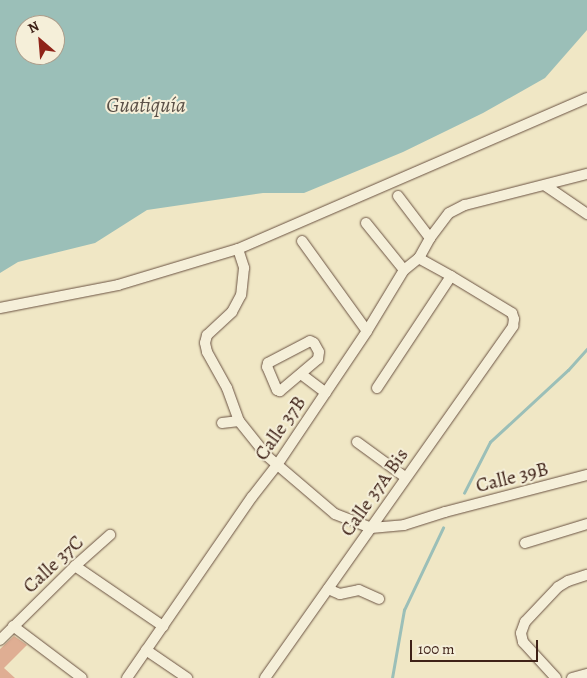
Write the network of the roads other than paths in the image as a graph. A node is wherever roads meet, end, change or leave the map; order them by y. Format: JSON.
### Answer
{"nodes":[{"id":1,"x":587,"y":98,"type":"edge"},
{"id":2,"x":587,"y":174,"type":"edge"},
{"id":3,"x":546,"y":186,"type":"junction"},
{"id":4,"x":398,"y":196,"type":"dead end"},
{"id":5,"x":587,"y":214,"type":"edge"},
{"id":6,"x":366,"y":223,"type":"dead end"},
{"id":7,"x":430,"y":238,"type":"junction"},
{"id":8,"x":302,"y":241,"type":"dead end"},
{"id":9,"x":238,"y":249,"type":"junction"},
{"id":10,"x":419,"y":258,"type":"junction"},
{"id":11,"x":404,"y":270,"type":"junction"},
{"id":12,"x":451,"y":276,"type":"junction"},
{"id":13,"x":0,"y":308,"type":"edge"},
{"id":14,"x":367,"y":332,"type":"junction"},
{"id":15,"x":301,"y":374,"type":"junction"},
{"id":16,"x":377,"y":388,"type":"dead end"},
{"id":17,"x":326,"y":393,"type":"junction"},
{"id":18,"x":239,"y":421,"type":"junction"},
{"id":19,"x":222,"y":423,"type":"dead end"},
{"id":20,"x":356,"y":442,"type":"dead end"},
{"id":21,"x":277,"y":465,"type":"junction"},
{"id":22,"x":587,"y":475,"type":"edge"},
{"id":23,"x":405,"y":477,"type":"junction"},
{"id":24,"x":587,"y":524,"type":"edge"},
{"id":25,"x":371,"y":528,"type":"junction"},
{"id":26,"x":110,"y":536,"type":"dead end"},
{"id":27,"x":525,"y":542,"type":"dead end"},
{"id":28,"x":75,"y":566,"type":"junction"},
{"id":29,"x":587,"y":575,"type":"edge"},
{"id":30,"x":328,"y":589,"type":"junction"},
{"id":31,"x":378,"y":599,"type":"dead end"},
{"id":32,"x":13,"y":626,"type":"junction"},
{"id":33,"x":163,"y":626,"type":"junction"},
{"id":34,"x":0,"y":640,"type":"edge"},
{"id":35,"x":146,"y":650,"type":"junction"},
{"id":36,"x":82,"y":678,"type":"edge"},
{"id":37,"x":128,"y":678,"type":"edge"},
{"id":38,"x":187,"y":678,"type":"edge"},
{"id":39,"x":265,"y":678,"type":"edge"},
{"id":40,"x":556,"y":678,"type":"edge"}],
"edges":[{"from":1,"to":9,"type":"street"},
{"from":2,"to":3,"type":"street"},
{"from":3,"to":5,"type":"street"},
{"from":3,"to":7,"type":"street","name":"Calle 37B"},
{"from":4,"to":7,"type":"street"},
{"from":6,"to":11,"type":"street"},
{"from":7,"to":10,"type":"street","name":"Calle 37B"},
{"from":8,"to":14,"type":"street"},
{"from":9,"to":13,"type":"street"},
{"from":9,"to":18,"type":"street"},
{"from":10,"to":11,"type":"street","name":"Calle 37B"},
{"from":10,"to":12,"type":"street"},
{"from":11,"to":14,"type":"street","name":"Calle 37B"},
{"from":12,"to":16,"type":"street"},
{"from":12,"to":23,"type":"street","name":"Calle 37A Bis"},
{"from":14,"to":17,"type":"street","name":"Calle 37B"},
{"from":15,"to":15,"type":"street"},
{"from":15,"to":17,"type":"street"},
{"from":17,"to":21,"type":"street","name":"Calle 37B"},
{"from":18,"to":19,"type":"street"},
{"from":18,"to":21,"type":"street"},
{"from":20,"to":23,"type":"street"},
{"from":21,"to":25,"type":"street"},
{"from":21,"to":33,"type":"street","name":"Calle 37B"},
{"from":22,"to":25,"type":"street","name":"Calle 39B"},
{"from":23,"to":25,"type":"street","name":"Calle 37A Bis"},
{"from":24,"to":27,"type":"street"},
{"from":25,"to":30,"type":"street","name":"Calle 37A Bis"},
{"from":26,"to":28,"type":"street","name":"Calle 37C"},
{"from":28,"to":32,"type":"street","name":"Calle 37C"},
{"from":28,"to":33,"type":"street"},
{"from":29,"to":40,"type":"street"},
{"from":30,"to":31,"type":"street"},
{"from":30,"to":39,"type":"street","name":"Calle 37A Bis"},
{"from":32,"to":34,"type":"street","name":"Calle 37C"},
{"from":32,"to":36,"type":"street"},
{"from":33,"to":35,"type":"street","name":"Calle 37B"},
{"from":35,"to":37,"type":"street","name":"Calle 37B"},
{"from":35,"to":38,"type":"street"}]}
